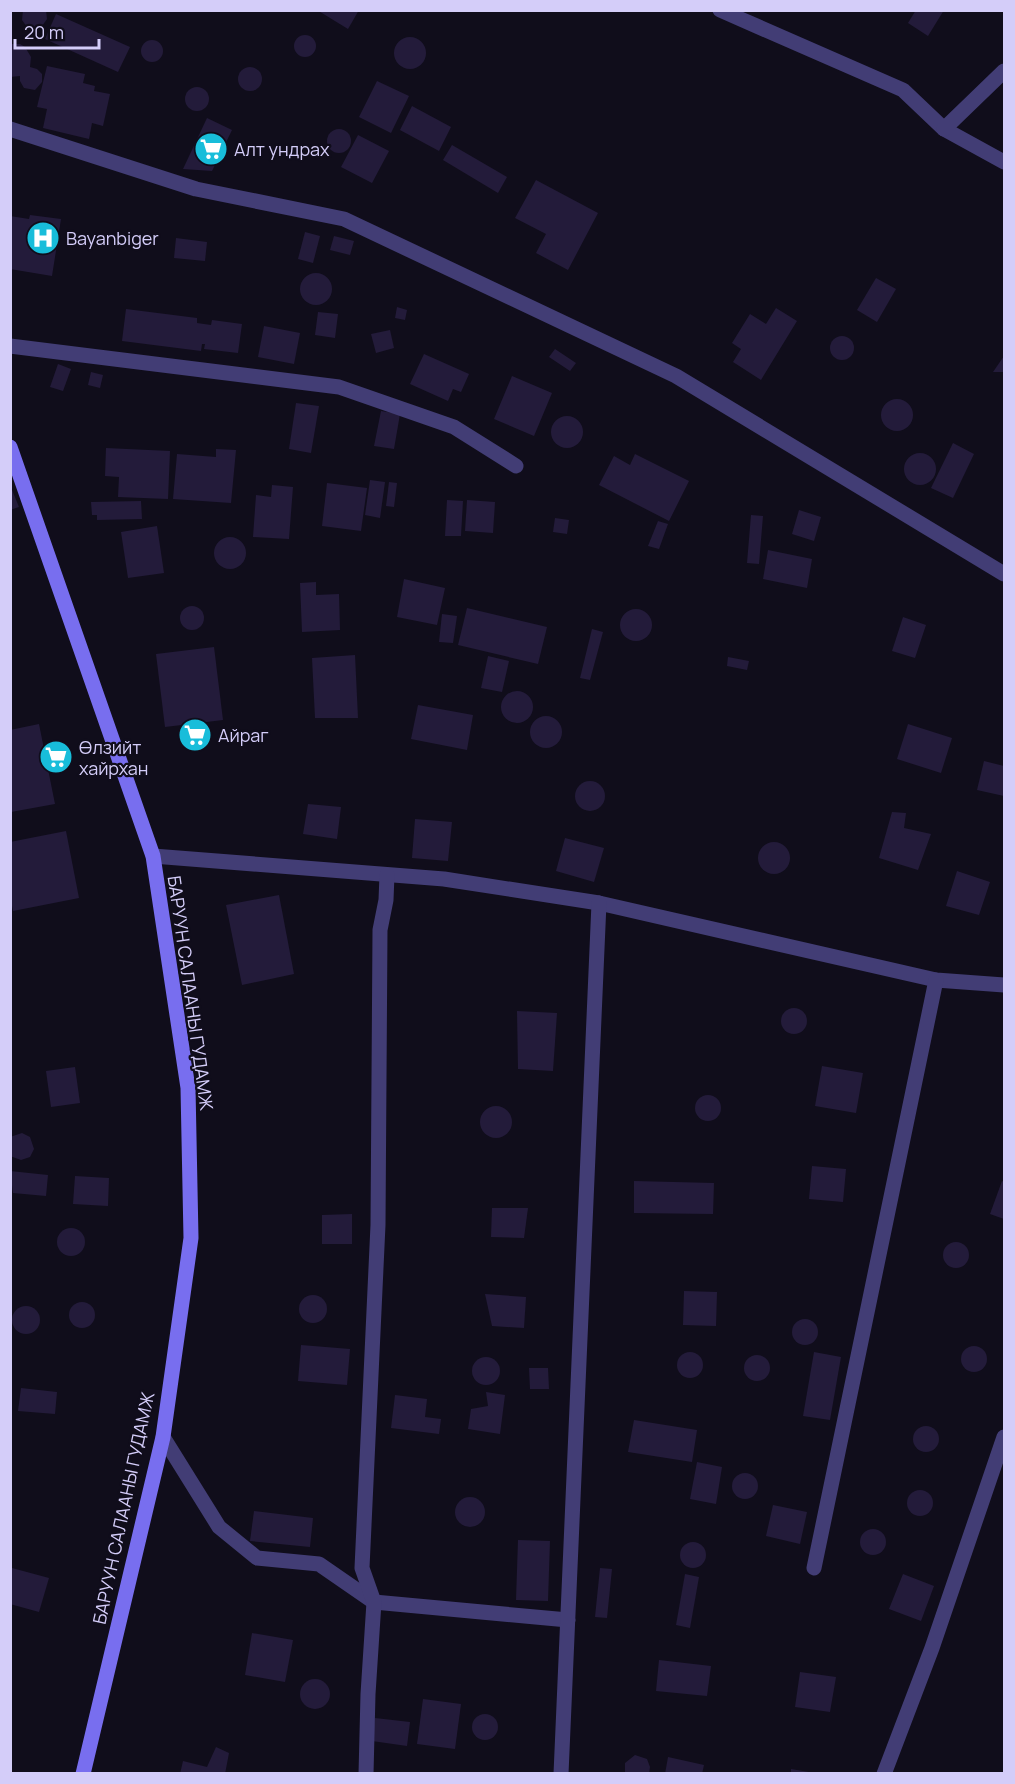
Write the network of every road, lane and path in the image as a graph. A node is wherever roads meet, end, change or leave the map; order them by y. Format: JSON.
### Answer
{"nodes":[{"id":1,"x":720,"y":10,"type":"edge"},
{"id":2,"x":1005,"y":70,"type":"edge"},
{"id":3,"x":10,"y":129,"type":"edge"},
{"id":4,"x":944,"y":129,"type":"junction"},
{"id":5,"x":1005,"y":162,"type":"edge"},
{"id":6,"x":10,"y":346,"type":"edge"},
{"id":7,"x":10,"y":447,"type":"edge"},
{"id":8,"x":516,"y":466,"type":"dead end"},
{"id":9,"x":1005,"y":574,"type":"edge"},
{"id":10,"x":153,"y":856,"type":"junction"},
{"id":11,"x":387,"y":874,"type":"junction"},
{"id":12,"x":599,"y":903,"type":"junction"},
{"id":13,"x":936,"y":980,"type":"junction"},
{"id":14,"x":1005,"y":985,"type":"edge"},
{"id":15,"x":163,"y":1437,"type":"junction"},
{"id":16,"x":1005,"y":1437,"type":"edge"},
{"id":17,"x":813,"y":1568,"type":"dead end"},
{"id":18,"x":374,"y":1602,"type":"junction"},
{"id":19,"x":568,"y":1620,"type":"junction"},
{"id":20,"x":83,"y":1773,"type":"edge"},
{"id":21,"x":366,"y":1773,"type":"edge"},
{"id":22,"x":561,"y":1773,"type":"edge"},
{"id":23,"x":885,"y":1773,"type":"edge"}],
"edges":[{"from":1,"to":4,"type":"street"},
{"from":2,"to":4,"type":"street"},
{"from":3,"to":9,"type":"street"},
{"from":4,"to":5,"type":"street"},
{"from":6,"to":8,"type":"street"},
{"from":7,"to":10,"type":"main road","name":"БАРУУН САЛААНЫ ГУДАМЖ"},
{"from":10,"to":11,"type":"street"},
{"from":10,"to":15,"type":"main road","name":"БАРУУН САЛААНЫ ГУДАМЖ"},
{"from":11,"to":12,"type":"street"},
{"from":11,"to":18,"type":"street"},
{"from":12,"to":13,"type":"street"},
{"from":12,"to":19,"type":"street"},
{"from":13,"to":14,"type":"street"},
{"from":13,"to":17,"type":"street"},
{"from":15,"to":18,"type":"street"},
{"from":15,"to":20,"type":"main road","name":"БАРУУН САЛААНЫ ГУДАМЖ"},
{"from":16,"to":23,"type":"street"},
{"from":18,"to":19,"type":"street"},
{"from":18,"to":21,"type":"street"},
{"from":19,"to":22,"type":"street"}]}
